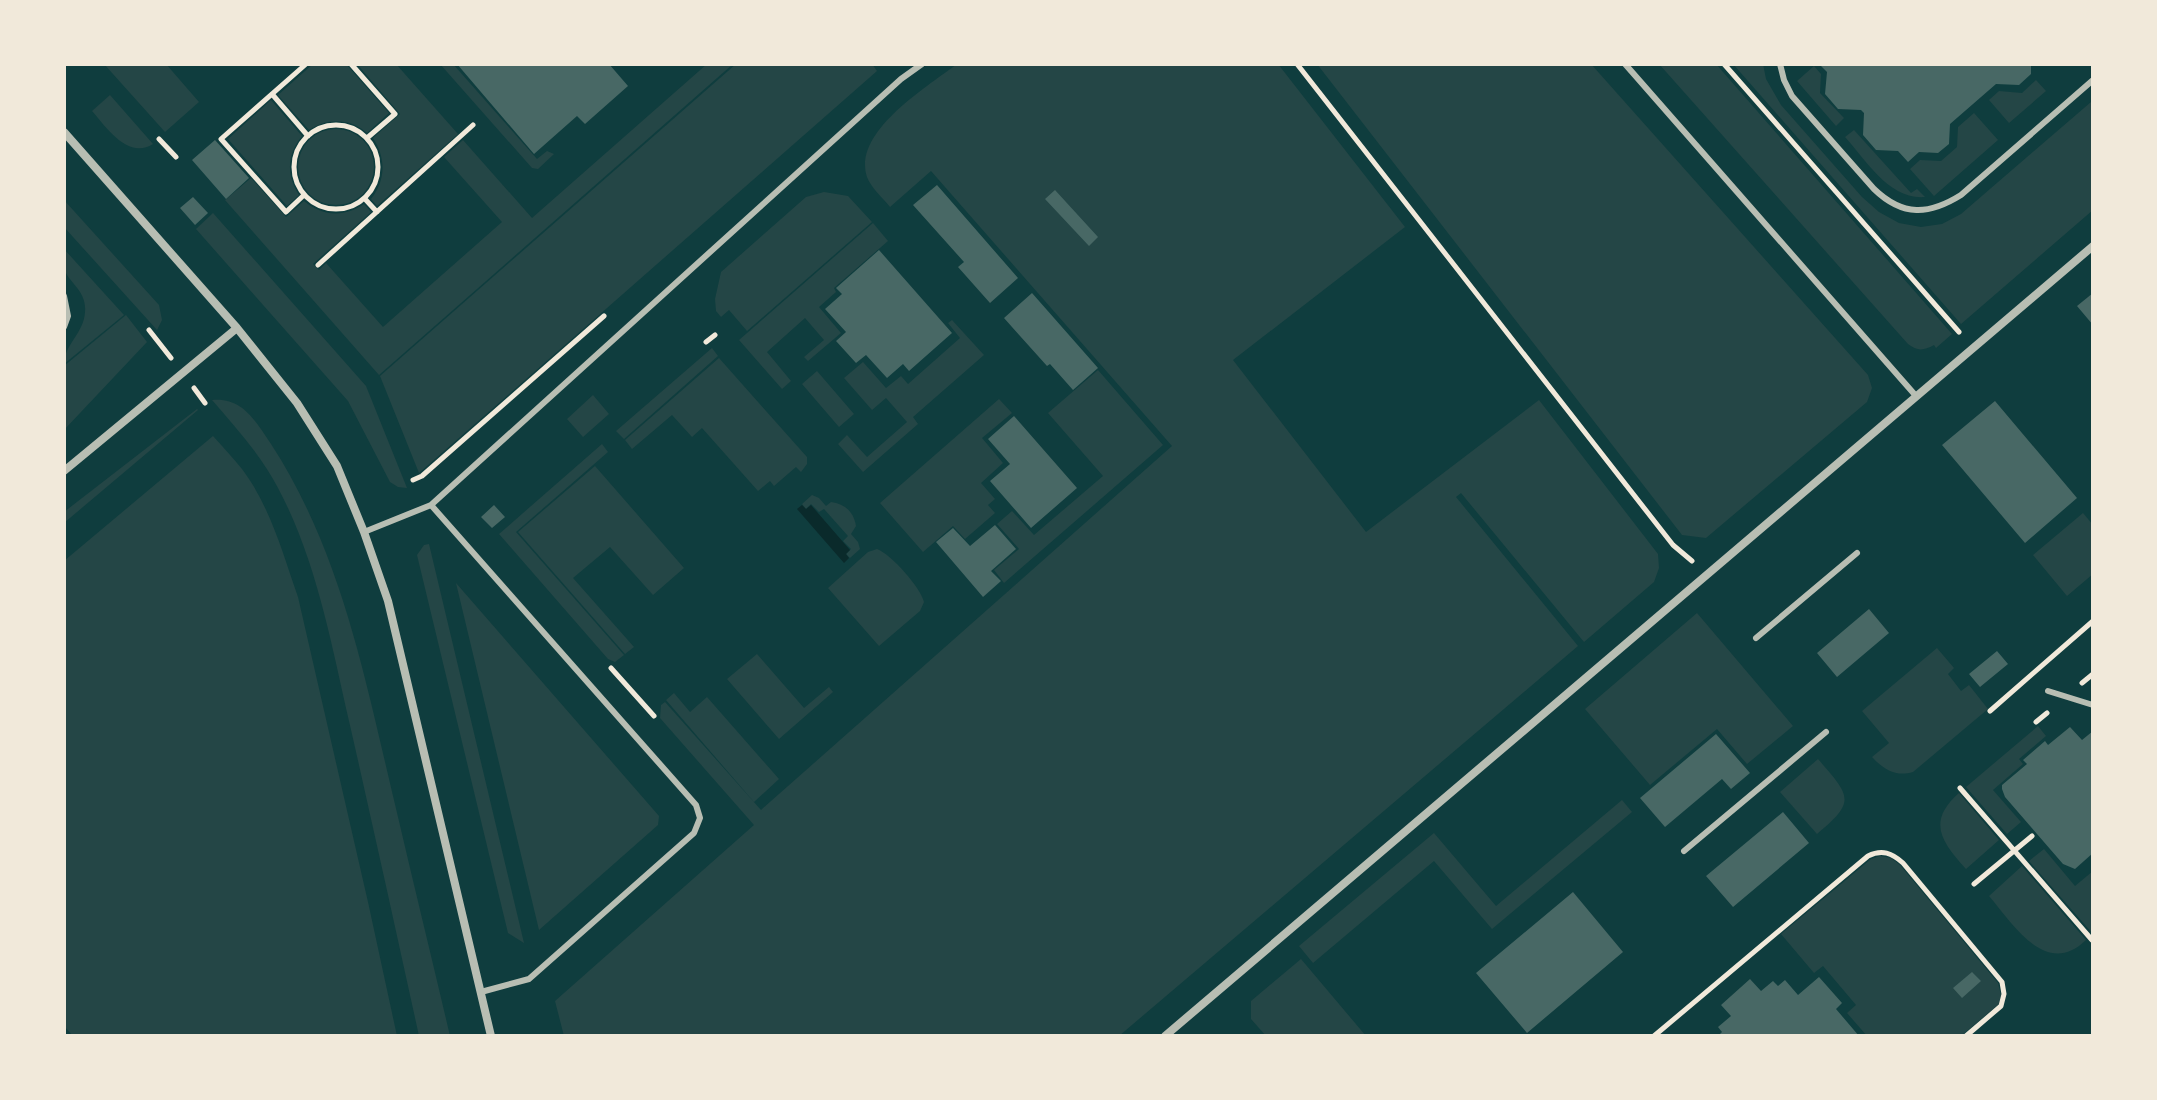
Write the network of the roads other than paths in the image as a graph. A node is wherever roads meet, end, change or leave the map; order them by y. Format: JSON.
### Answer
{"nodes":[{"id":1,"x":1625,"y":64,"type":"edge"},
{"id":2,"x":1780,"y":64,"type":"edge"},
{"id":3,"x":918,"y":65,"type":"edge"},
{"id":4,"x":2093,"y":81,"type":"edge"},
{"id":5,"x":64,"y":132,"type":"edge"},
{"id":6,"x":2093,"y":246,"type":"edge"},
{"id":7,"x":64,"y":296,"type":"edge"},
{"id":8,"x":64,"y":327,"type":"edge"},
{"id":9,"x":237,"y":328,"type":"junction"},
{"id":10,"x":1916,"y":396,"type":"junction"},
{"id":11,"x":64,"y":471,"type":"edge"},
{"id":12,"x":431,"y":505,"type":"junction"},
{"id":13,"x":364,"y":532,"type":"junction"},
{"id":14,"x":1857,"y":553,"type":"dead end"},
{"id":15,"x":1756,"y":638,"type":"dead end"},
{"id":16,"x":2048,"y":691,"type":"dead end"},
{"id":17,"x":2093,"y":705,"type":"edge"},
{"id":18,"x":1826,"y":732,"type":"dead end"},
{"id":19,"x":1684,"y":851,"type":"dead end"},
{"id":20,"x":481,"y":992,"type":"junction"},
{"id":21,"x":491,"y":1036,"type":"edge"},
{"id":22,"x":1165,"y":1036,"type":"edge"}],
"edges":[{"from":1,"to":10,"type":"lane"},
{"from":2,"to":4,"type":"lane"},
{"from":3,"to":12,"type":"lane"},
{"from":5,"to":9,"type":"street"},
{"from":6,"to":10,"type":"street"},
{"from":7,"to":8,"type":"lane"},
{"from":9,"to":11,"type":"street"},
{"from":9,"to":13,"type":"street"},
{"from":10,"to":22,"type":"street"},
{"from":12,"to":13,"type":"lane"},
{"from":12,"to":20,"type":"lane"},
{"from":13,"to":20,"type":"street"},
{"from":14,"to":15,"type":"lane"},
{"from":16,"to":17,"type":"lane"},
{"from":18,"to":19,"type":"lane"},
{"from":20,"to":21,"type":"street"}]}
